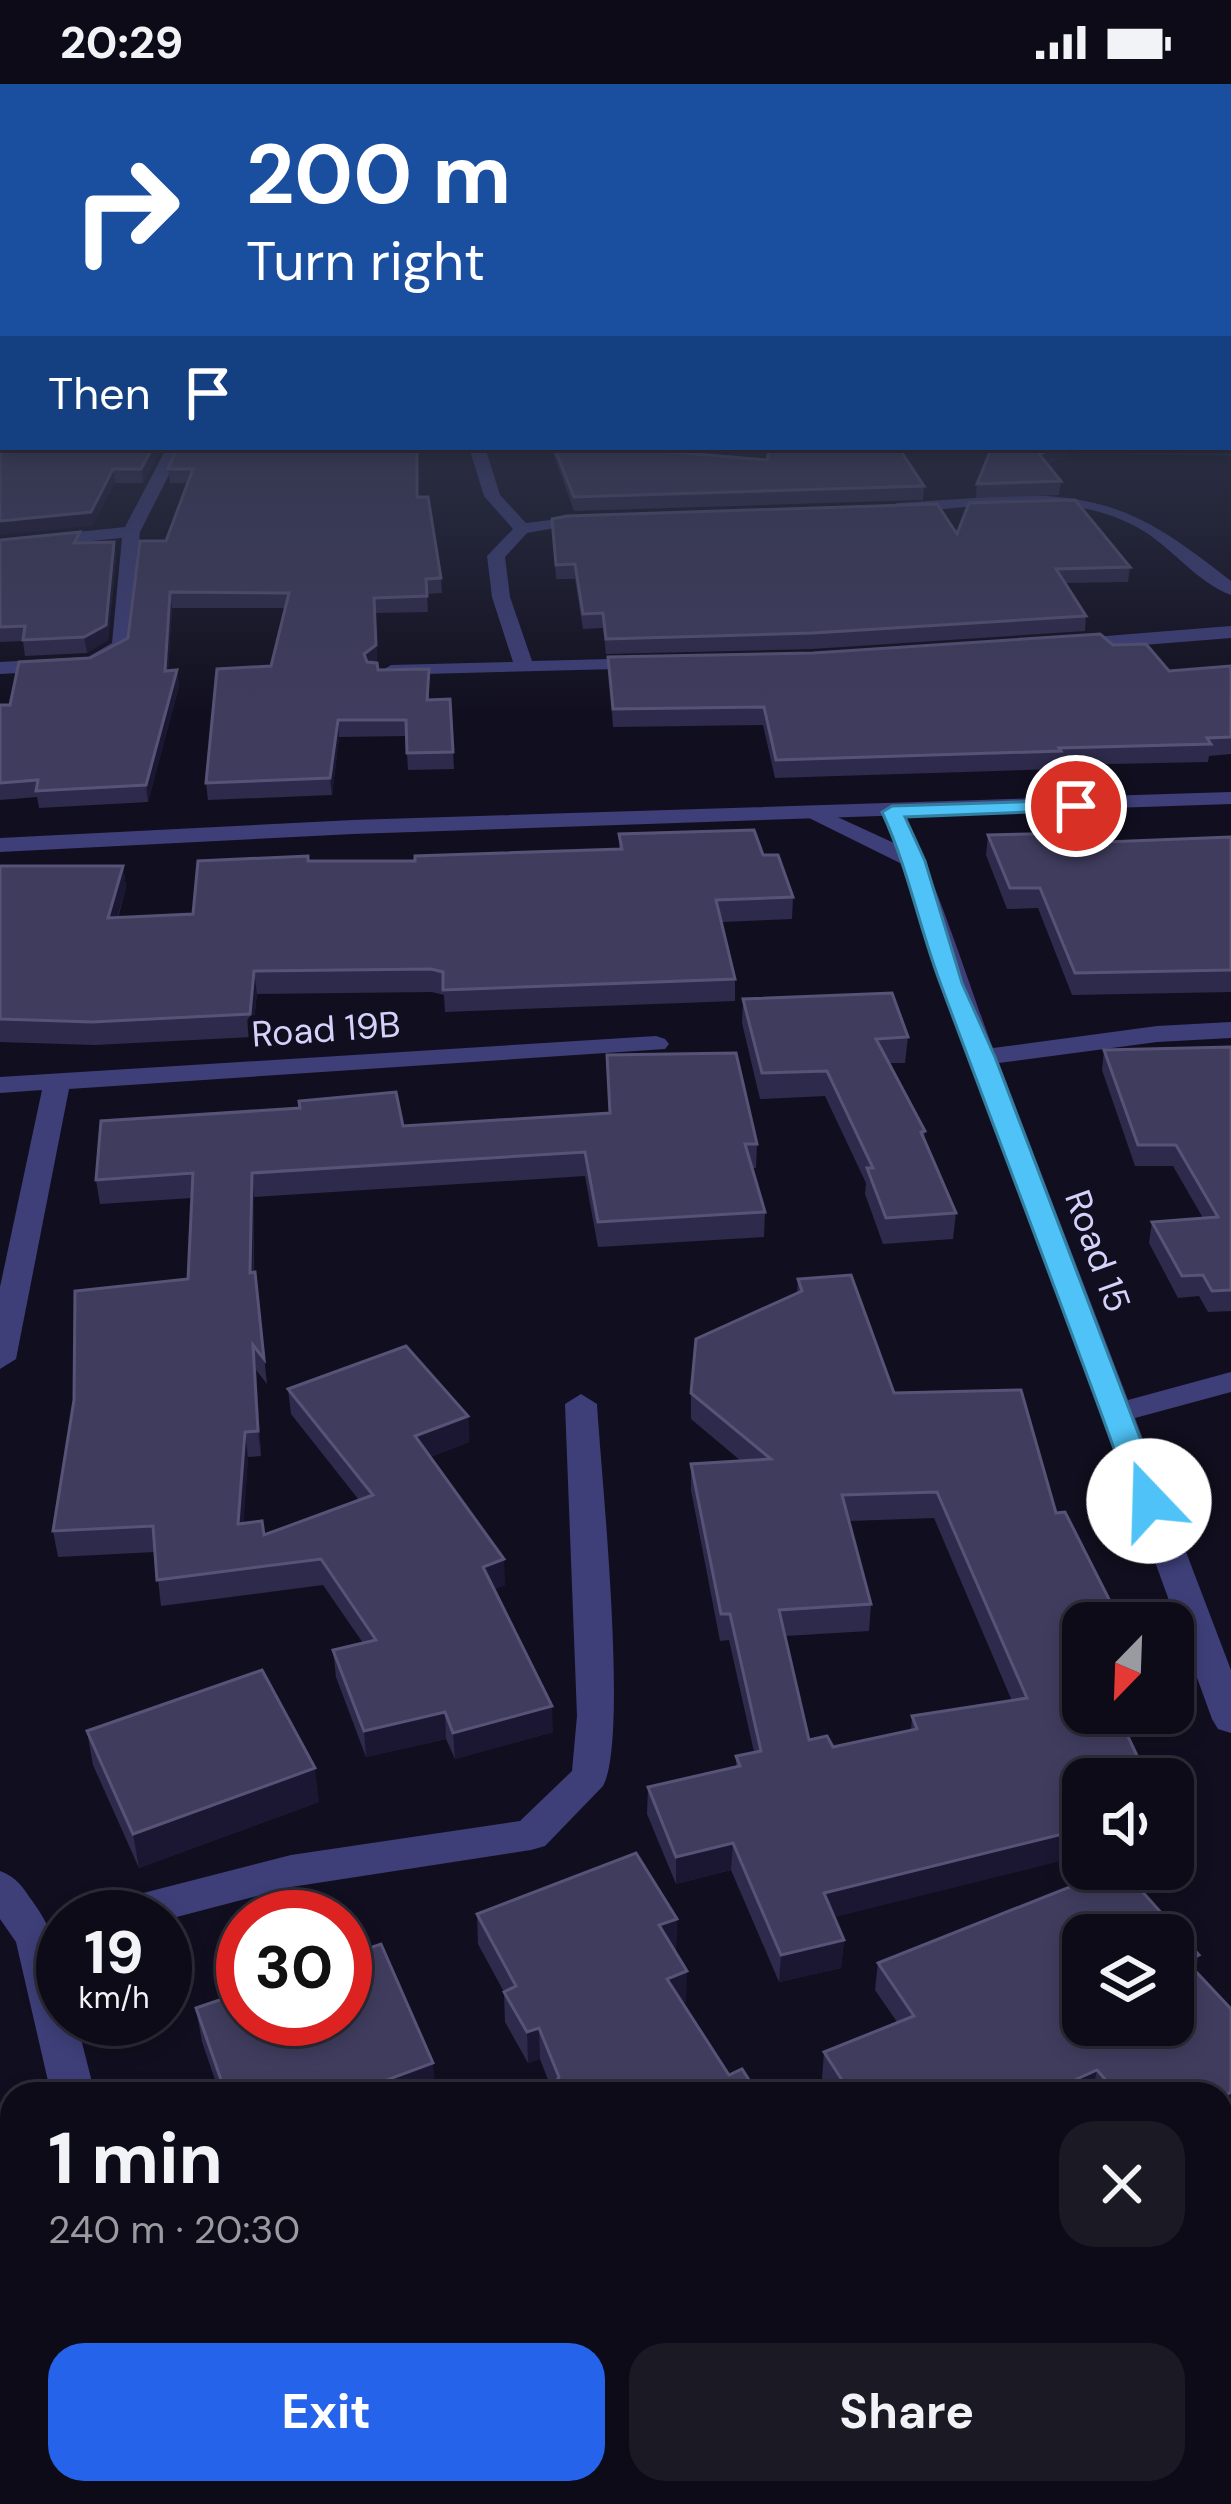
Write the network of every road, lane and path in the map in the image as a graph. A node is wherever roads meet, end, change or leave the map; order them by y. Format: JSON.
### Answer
{"nodes":[{"id":1,"x":152,"y":490,"type":"edge"},
{"id":2,"x":490,"y":490,"type":"edge"},
{"id":3,"x":877,"y":508,"type":"edge"},
{"id":4,"x":614,"y":519,"type":"edge"},
{"id":5,"x":522,"y":529,"type":"junction"},
{"id":6,"x":130,"y":532,"type":"junction"},
{"id":7,"x":0,"y":545,"type":"edge"},
{"id":8,"x":1231,"y":590,"type":"edge"},
{"id":9,"x":1231,"y":632,"type":"edge"},
{"id":10,"x":1048,"y":646,"type":"edge"},
{"id":11,"x":668,"y":663,"type":"edge"},
{"id":12,"x":0,"y":668,"type":"edge"},
{"id":13,"x":524,"y":668,"type":"junction"},
{"id":14,"x":379,"y":671,"type":"edge"},
{"id":15,"x":1231,"y":798,"type":"edge"},
{"id":16,"x":892,"y":812,"type":"junction"},
{"id":17,"x":812,"y":814,"type":"junction"},
{"id":18,"x":0,"y":845,"type":"edge"},
{"id":19,"x":915,"y":861,"type":"junction"},
{"id":20,"x":1231,"y":1030,"type":"edge"},
{"id":21,"x":656,"y":1044,"type":"dead end"},
{"id":22,"x":983,"y":1057,"type":"junction"},
{"id":23,"x":57,"y":1083,"type":"junction"},
{"id":24,"x":0,"y":1085,"type":"edge"},
{"id":25,"x":0,"y":1359,"type":"edge"},
{"id":26,"x":1231,"y":1382,"type":"edge"},
{"id":27,"x":580,"y":1404,"type":"dead end"},
{"id":28,"x":1116,"y":1413,"type":"junction"},
{"id":29,"x":1231,"y":1719,"type":"edge"},
{"id":30,"x":0,"y":1887,"type":"edge"},
{"id":31,"x":192,"y":1896,"type":"edge"},
{"id":32,"x":36,"y":1921,"type":"edge"},
{"id":33,"x":66,"y":2046,"type":"edge"},
{"id":34,"x":71,"y":2082,"type":"edge"}],
"edges":[{"from":1,"to":6,"type":"street"},
{"from":2,"to":5,"type":"street"},
{"from":3,"to":8,"type":"street"},
{"from":4,"to":5,"type":"street"},
{"from":5,"to":13,"type":"street"},
{"from":6,"to":7,"type":"street"},
{"from":6,"to":12,"type":"street"},
{"from":9,"to":10,"type":"street"},
{"from":11,"to":13,"type":"street"},
{"from":13,"to":14,"type":"street"},
{"from":15,"to":16,"type":"street"},
{"from":16,"to":17,"type":"street"},
{"from":16,"to":19,"type":"street","name":"Road 15"},
{"from":17,"to":18,"type":"street"},
{"from":17,"to":19,"type":"street"},
{"from":19,"to":22,"type":"street","name":"Road 15"},
{"from":20,"to":22,"type":"street"},
{"from":21,"to":23,"type":"street","name":"Road 19B"},
{"from":22,"to":28,"type":"street","name":"Road 15"},
{"from":23,"to":24,"type":"street","name":"Road 19B"},
{"from":23,"to":25,"type":"street"},
{"from":26,"to":28,"type":"street"},
{"from":27,"to":31,"type":"street"},
{"from":28,"to":29,"type":"street","name":"Road 15"},
{"from":30,"to":32,"type":"street"},
{"from":33,"to":34,"type":"street"}]}
